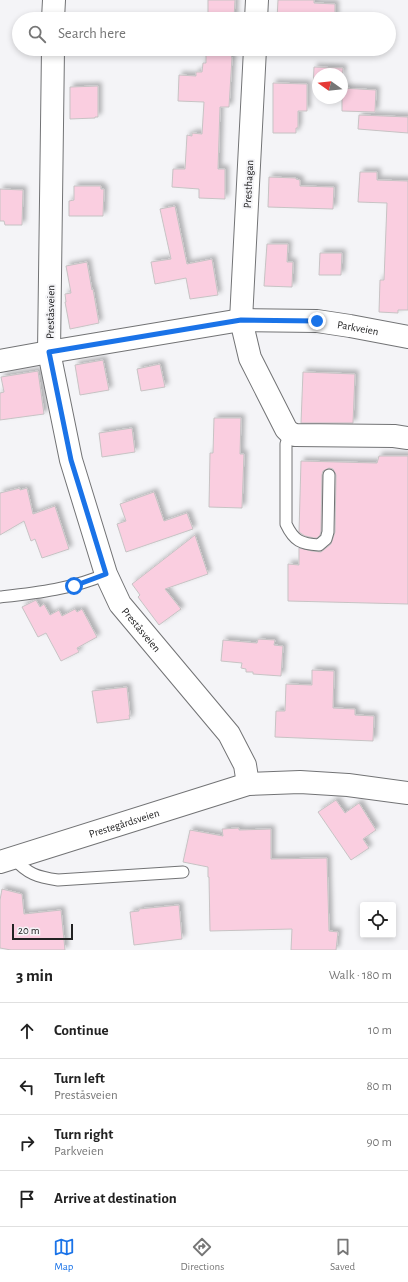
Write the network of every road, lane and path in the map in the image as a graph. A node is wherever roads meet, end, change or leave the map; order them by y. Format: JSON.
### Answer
{"nodes":[{"id":1,"x":54,"y":0,"type":"edge"},
{"id":2,"x":257,"y":0,"type":"edge"},
{"id":3,"x":53,"y":12,"type":"edge"},
{"id":4,"x":256,"y":12,"type":"edge"},
{"id":5,"x":53,"y":56,"type":"edge"},
{"id":6,"x":255,"y":56,"type":"edge"},
{"id":7,"x":241,"y":320,"type":"junction"},
{"id":8,"x":408,"y":337,"type":"edge"},
{"id":9,"x":49,"y":352,"type":"junction"},
{"id":10,"x":0,"y":361,"type":"edge"},
{"id":11,"x":290,"y":433,"type":"junction"},
{"id":12,"x":408,"y":438,"type":"edge"},
{"id":13,"x":329,"y":475,"type":"dead end"},
{"id":14,"x":106,"y":574,"type":"junction"},
{"id":15,"x":0,"y":597,"type":"edge"},
{"id":16,"x":248,"y":784,"type":"junction"},
{"id":17,"x":408,"y":793,"type":"edge"},
{"id":18,"x":6,"y":860,"type":"edge"},
{"id":19,"x":183,"y":872,"type":"dead end"}],
"edges":[{"from":1,"to":3,"type":"street"},
{"from":2,"to":4,"type":"street"},
{"from":5,"to":9,"type":"street","name":"Preståsveien"},
{"from":6,"to":7,"type":"street","name":"Presthagan"},
{"from":7,"to":8,"type":"street","name":"Parkveien"},
{"from":7,"to":9,"type":"street","name":"Parkveien"},
{"from":7,"to":11,"type":"street","name":"Presthagan"},
{"from":9,"to":10,"type":"street","name":"Parkveien"},
{"from":9,"to":14,"type":"street","name":"Preståsveien"},
{"from":11,"to":12,"type":"street"},
{"from":11,"to":13,"type":"lane"},
{"from":14,"to":15,"type":"lane"},
{"from":14,"to":16,"type":"street","name":"Preståsveien"},
{"from":16,"to":17,"type":"street","name":"Prestegårdsveien"},
{"from":16,"to":18,"type":"street","name":"Prestegårdsveien"},
{"from":18,"to":19,"type":"lane"}]}
